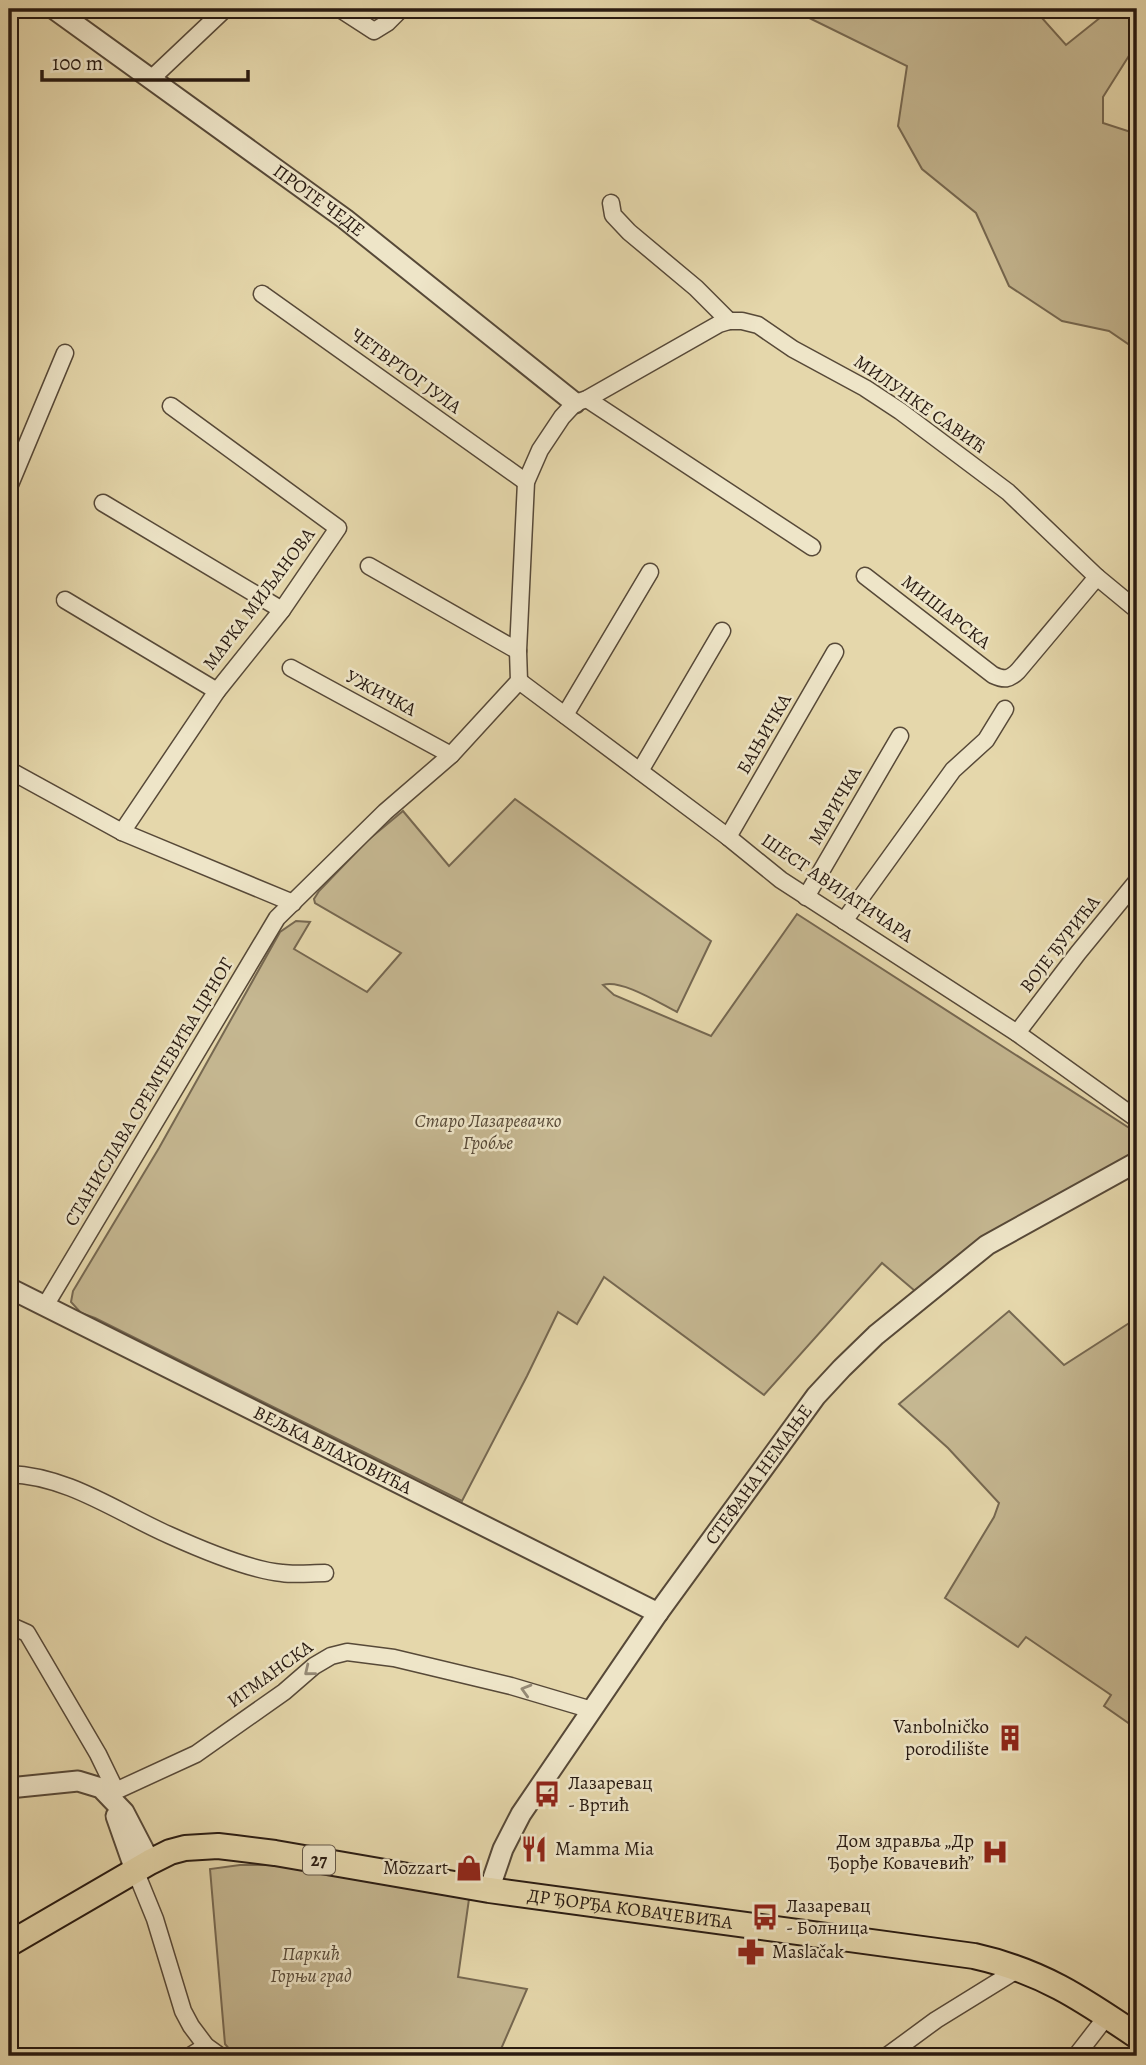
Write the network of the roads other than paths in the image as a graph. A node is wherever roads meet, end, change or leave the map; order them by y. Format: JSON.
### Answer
{"nodes":[{"id":1,"x":54,"y":9,"type":"edge"},
{"id":2,"x":225,"y":9,"type":"edge"},
{"id":3,"x":340,"y":9,"type":"edge"},
{"id":4,"x":401,"y":9,"type":"edge"},
{"id":5,"x":151,"y":79,"type":"junction"},
{"id":6,"x":611,"y":203,"type":"dead end"},
{"id":7,"x":262,"y":293,"type":"dead end"},
{"id":8,"x":729,"y":321,"type":"junction"},
{"id":9,"x":65,"y":353,"type":"dead end"},
{"id":10,"x":581,"y":401,"type":"junction"},
{"id":11,"x":171,"y":406,"type":"dead end"},
{"id":12,"x":526,"y":482,"type":"junction"},
{"id":13,"x":9,"y":487,"type":"edge"},
{"id":14,"x":103,"y":503,"type":"dead end"},
{"id":15,"x":811,"y":547,"type":"dead end"},
{"id":16,"x":369,"y":566,"type":"dead end"},
{"id":17,"x":650,"y":572,"type":"dead end"},
{"id":18,"x":865,"y":576,"type":"dead end"},
{"id":19,"x":1097,"y":577,"type":"junction"},
{"id":20,"x":65,"y":600,"type":"dead end"},
{"id":21,"x":282,"y":610,"type":"junction"},
{"id":22,"x":1137,"y":610,"type":"edge"},
{"id":23,"x":722,"y":631,"type":"dead end"},
{"id":24,"x":518,"y":651,"type":"junction"},
{"id":25,"x":835,"y":652,"type":"dead end"},
{"id":26,"x":290,"y":668,"type":"dead end"},
{"id":27,"x":519,"y":681,"type":"junction"},
{"id":28,"x":217,"y":691,"type":"junction"},
{"id":29,"x":1005,"y":709,"type":"dead end"},
{"id":30,"x":565,"y":715,"type":"junction"},
{"id":31,"x":900,"y":736,"type":"dead end"},
{"id":32,"x":451,"y":755,"type":"junction"},
{"id":33,"x":9,"y":770,"type":"edge"},
{"id":34,"x":640,"y":771,"type":"junction"},
{"id":35,"x":122,"y":832,"type":"junction"},
{"id":36,"x":729,"y":837,"type":"junction"},
{"id":37,"x":1137,"y":881,"type":"edge"},
{"id":38,"x":806,"y":897,"type":"junction"},
{"id":39,"x":293,"y":903,"type":"junction"},
{"id":40,"x":844,"y":920,"type":"junction"},
{"id":41,"x":1017,"y":1033,"type":"junction"},
{"id":42,"x":1137,"y":1119,"type":"edge"},
{"id":43,"x":1137,"y":1162,"type":"edge"},
{"id":44,"x":9,"y":1288,"type":"edge"},
{"id":45,"x":45,"y":1306,"type":"junction"},
{"id":46,"x":9,"y":1474,"type":"edge"},
{"id":47,"x":325,"y":1573,"type":"dead end"},
{"id":48,"x":658,"y":1613,"type":"junction"},
{"id":49,"x":9,"y":1625,"type":"edge"},
{"id":50,"x":592,"y":1710,"type":"junction"},
{"id":51,"x":9,"y":1788,"type":"edge"},
{"id":52,"x":113,"y":1796,"type":"junction"},
{"id":53,"x":142,"y":1866,"type":"junction"},
{"id":54,"x":489,"y":1890,"type":"junction"},
{"id":55,"x":9,"y":1944,"type":"edge"},
{"id":56,"x":1020,"y":1968,"type":"junction"},
{"id":57,"x":1107,"y":2016,"type":"junction"},
{"id":58,"x":1137,"y":2036,"type":"edge"},
{"id":59,"x":206,"y":2046,"type":"junction"},
{"id":60,"x":190,"y":2056,"type":"edge"},
{"id":61,"x":220,"y":2056,"type":"edge"},
{"id":62,"x":887,"y":2056,"type":"edge"},
{"id":63,"x":1076,"y":2056,"type":"edge"}],
"edges":[{"from":1,"to":5,"type":"street","name":"ПРОТЕ ЧЕДЕ"},
{"from":2,"to":5,"type":"street"},
{"from":3,"to":4,"type":"street"},
{"from":5,"to":10,"type":"street","name":"ПРОТЕ ЧЕДЕ"},
{"from":6,"to":8,"type":"street"},
{"from":7,"to":12,"type":"street","name":"ЧЕТВРТОГ ЈУЛА"},
{"from":8,"to":10,"type":"street"},
{"from":8,"to":19,"type":"street","name":"МИЛУНКЕ САВИЋ"},
{"from":9,"to":13,"type":"street"},
{"from":10,"to":12,"type":"street"},
{"from":10,"to":15,"type":"street"},
{"from":11,"to":21,"type":"street","name":"МАРКА МИЉАНОВА"},
{"from":12,"to":24,"type":"street"},
{"from":14,"to":21,"type":"street"},
{"from":16,"to":24,"type":"street"},
{"from":17,"to":30,"type":"street"},
{"from":18,"to":19,"type":"street","name":"МИШАРСКА"},
{"from":19,"to":22,"type":"street","name":"МИЛУНКЕ САВИЋ"},
{"from":20,"to":28,"type":"street"},
{"from":21,"to":28,"type":"street","name":"МАРКА МИЉАНОВА"},
{"from":23,"to":34,"type":"street"},
{"from":24,"to":27,"type":"street"},
{"from":25,"to":36,"type":"street","name":"БАЊИЧКА"},
{"from":26,"to":32,"type":"street","name":"УЖИЧКА"},
{"from":27,"to":30,"type":"street","name":"ШЕСТ АВИЈАТИЧАРА"},
{"from":27,"to":32,"type":"street","name":"СТАНИСЛАВА СРЕМЧЕВИЋА ЦРНОГ"},
{"from":28,"to":35,"type":"street","name":"МАРКА МИЉАНОВА"},
{"from":29,"to":40,"type":"street"},
{"from":30,"to":34,"type":"street","name":"ШЕСТ АВИЈАТИЧАРА"},
{"from":31,"to":38,"type":"street","name":"МАРИЧКА"},
{"from":32,"to":39,"type":"street","name":"СТАНИСЛАВА СРЕМЧЕВИЋА ЦРНОГ"},
{"from":33,"to":35,"type":"street"},
{"from":34,"to":36,"type":"street","name":"ШЕСТ АВИЈАТИЧАРА"},
{"from":35,"to":39,"type":"street"},
{"from":36,"to":38,"type":"street","name":"ШЕСТ АВИЈАТИЧАРА"},
{"from":37,"to":41,"type":"street","name":"ВОЈЕ ЂУРИЋА"},
{"from":38,"to":40,"type":"street","name":"ШЕСТ АВИЈАТИЧАРА"},
{"from":39,"to":45,"type":"street","name":"СТАНИСЛАВА СРЕМЧЕВИЋА ЦРНОГ"},
{"from":40,"to":41,"type":"street","name":"ШЕСТ АВИЈАТИЧАРА"},
{"from":41,"to":42,"type":"street","name":"ШЕСТ АВИЈАТИЧАРА"},
{"from":43,"to":48,"type":"street","name":"СТЕФАНА НЕМАЊЕ"},
{"from":44,"to":45,"type":"street","name":"ВЕЉКА ВЛАХОВИЋА"},
{"from":45,"to":48,"type":"street","name":"ВЕЉКА ВЛАХОВИЋА"},
{"from":46,"to":47,"type":"street"},
{"from":48,"to":50,"type":"street","name":"СТЕФАНА НЕМАЊЕ"},
{"from":49,"to":52,"type":"street"},
{"from":50,"to":52,"type":"street","name":"ИГМАНСКА","one_way":true},
{"from":50,"to":54,"type":"street","name":"СТЕФАНА НЕМАЊЕ"},
{"from":51,"to":52,"type":"street"},
{"from":52,"to":53,"type":"street"},
{"from":53,"to":54,"type":"main road","name":"ДР ЂОРЂА КОВАЧЕВИЋА","number":"27"},
{"from":53,"to":55,"type":"main road","number":"27"},
{"from":53,"to":59,"type":"street"},
{"from":54,"to":56,"type":"main road","name":"ДР ЂОРЂА КОВАЧЕВИЋА","number":"27"},
{"from":56,"to":57,"type":"main road","name":"ДР ЂОРЂА КОВАЧЕВИЋА","number":"27"},
{"from":56,"to":62,"type":"street"},
{"from":57,"to":58,"type":"main road","name":"ДР ЂОРЂА КОВАЧЕВИЋА","number":"27"},
{"from":57,"to":63,"type":"street"},
{"from":59,"to":60,"type":"street"},
{"from":59,"to":61,"type":"street"}]}
